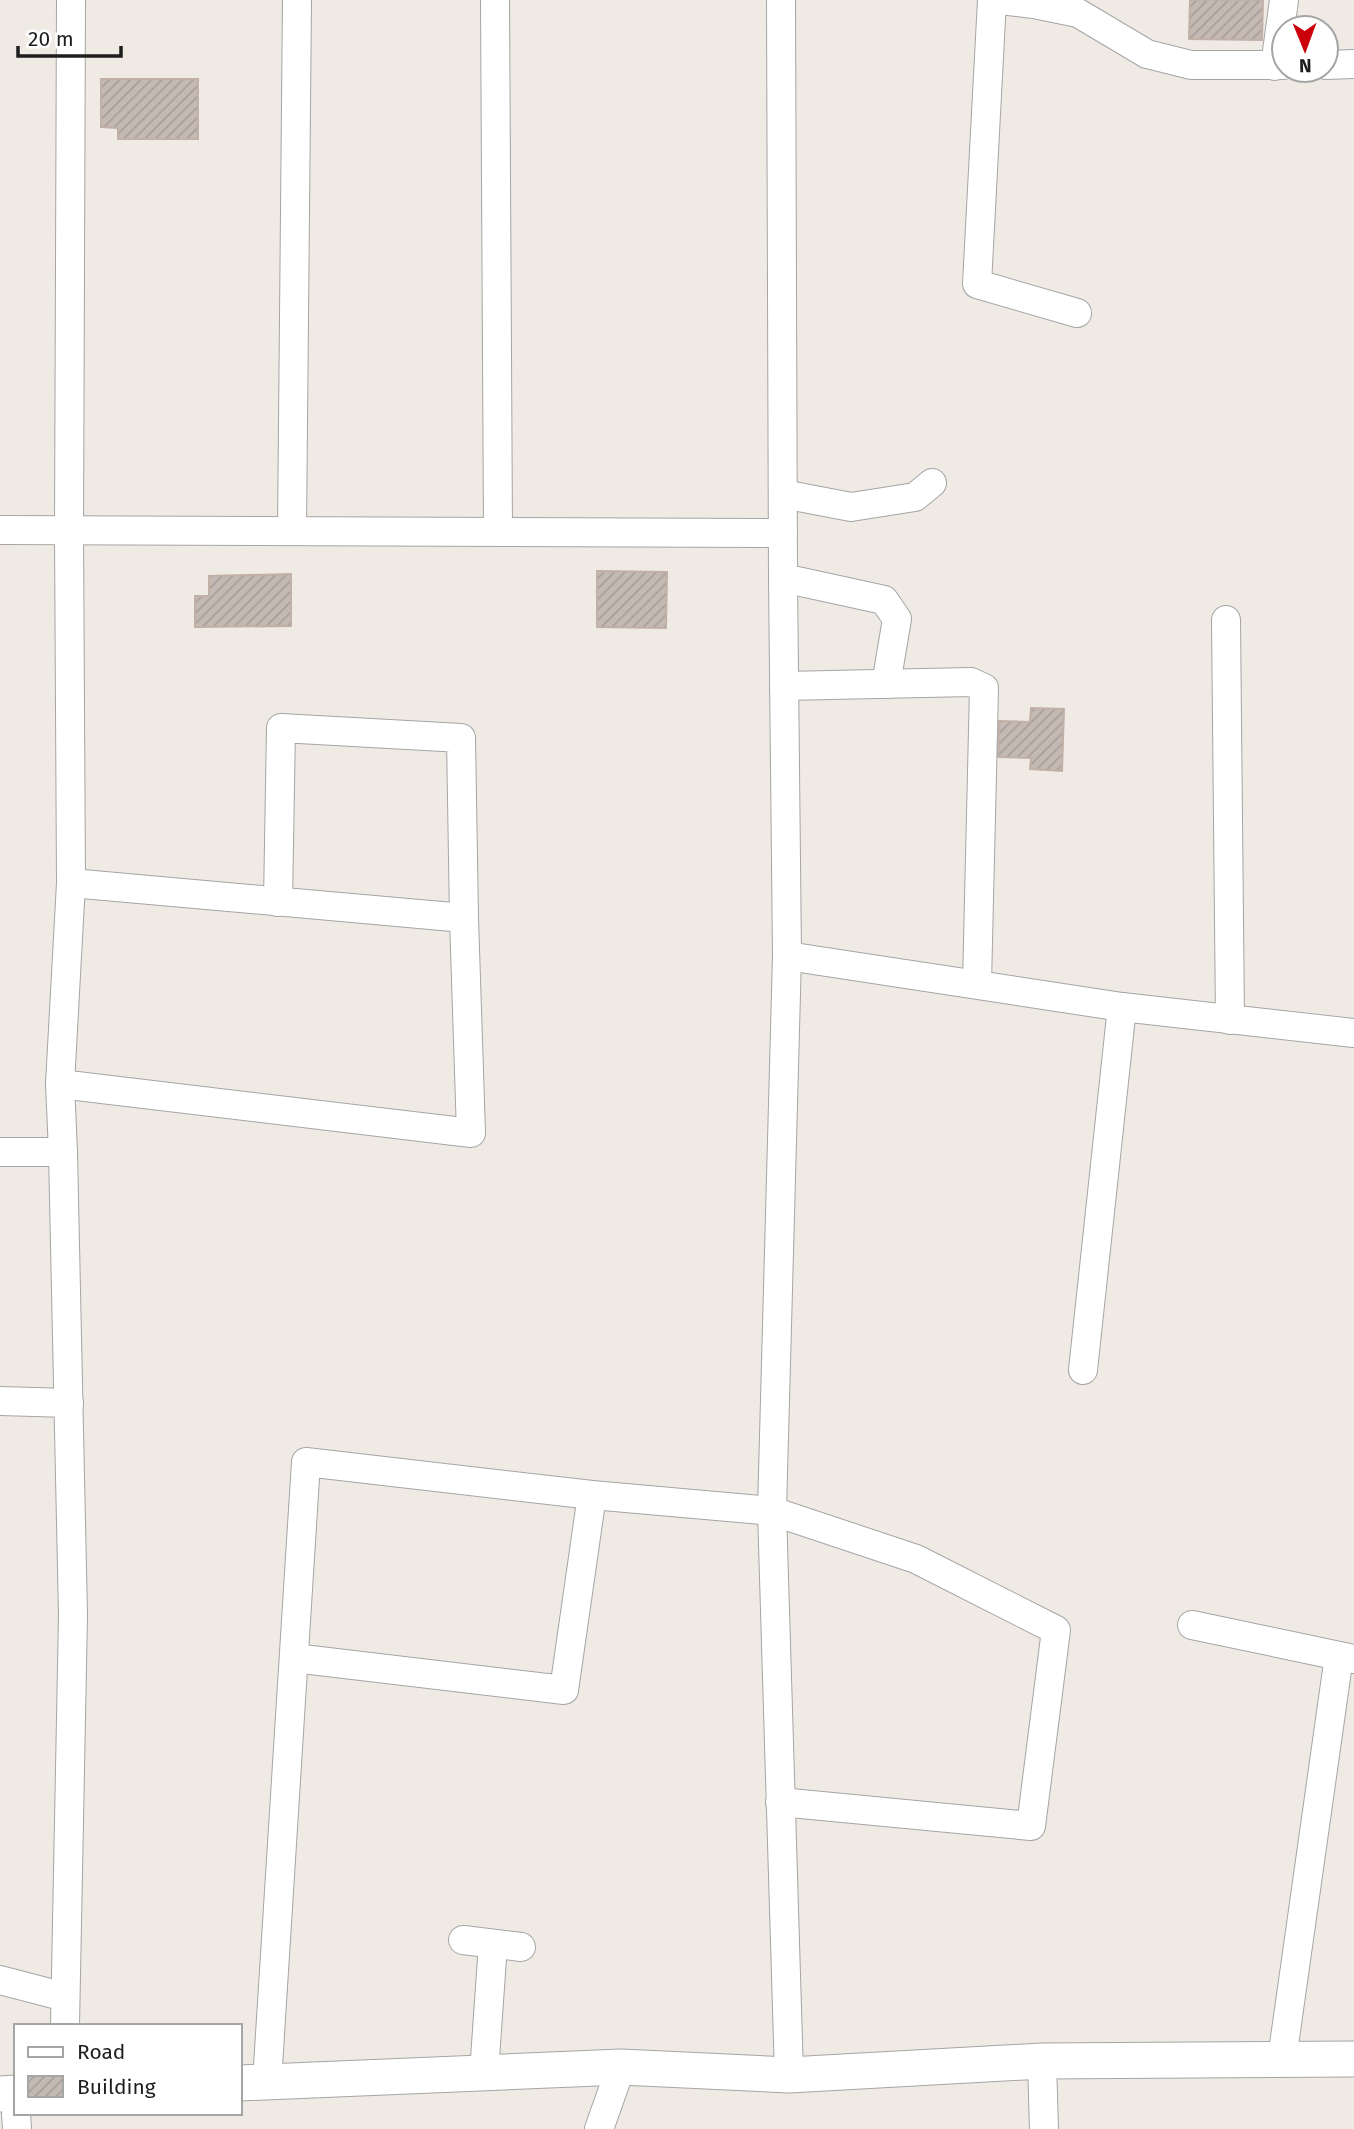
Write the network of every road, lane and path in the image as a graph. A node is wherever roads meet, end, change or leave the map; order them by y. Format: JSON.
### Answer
{"nodes":[{"id":1,"x":71,"y":0,"type":"edge"},
{"id":2,"x":297,"y":0,"type":"edge"},
{"id":3,"x":495,"y":0,"type":"edge"},
{"id":4,"x":781,"y":0,"type":"edge"},
{"id":5,"x":992,"y":0,"type":"edge"},
{"id":6,"x":1000,"y":0,"type":"edge"},
{"id":7,"x":1078,"y":7,"type":"edge"},
{"id":8,"x":1270,"y":66,"type":"edge"},
{"id":9,"x":1077,"y":313,"type":"dead end"},
{"id":10,"x":932,"y":483,"type":"dead end"},
{"id":11,"x":782,"y":494,"type":"junction"},
{"id":12,"x":0,"y":530,"type":"edge"},
{"id":13,"x":292,"y":530,"type":"junction"},
{"id":14,"x":69,"y":531,"type":"junction"},
{"id":15,"x":498,"y":532,"type":"junction"},
{"id":16,"x":783,"y":533,"type":"junction"},
{"id":17,"x":783,"y":578,"type":"junction"},
{"id":18,"x":1226,"y":620,"type":"dead end"},
{"id":19,"x":886,"y":684,"type":"junction"},
{"id":20,"x":783,"y":686,"type":"junction"},
{"id":21,"x":71,"y":883,"type":"junction"},
{"id":22,"x":278,"y":902,"type":"junction"},
{"id":23,"x":464,"y":918,"type":"junction"},
{"id":24,"x":787,"y":957,"type":"junction"},
{"id":25,"x":976,"y":984,"type":"junction"},
{"id":26,"x":1122,"y":1007,"type":"junction"},
{"id":27,"x":1230,"y":1020,"type":"junction"},
{"id":28,"x":1354,"y":1033,"type":"edge"},
{"id":29,"x":60,"y":1084,"type":"junction"},
{"id":30,"x":0,"y":1152,"type":"edge"},
{"id":31,"x":63,"y":1152,"type":"junction"},
{"id":32,"x":1083,"y":1370,"type":"dead end"},
{"id":33,"x":0,"y":1401,"type":"edge"},
{"id":34,"x":69,"y":1403,"type":"junction"},
{"id":35,"x":592,"y":1495,"type":"junction"},
{"id":36,"x":772,"y":1511,"type":"junction"},
{"id":37,"x":1192,"y":1625,"type":"dead end"},
{"id":38,"x":1347,"y":1657,"type":"edge"},
{"id":39,"x":294,"y":1658,"type":"junction"},
{"id":40,"x":780,"y":1802,"type":"junction"},
{"id":41,"x":463,"y":1940,"type":"dead end"},
{"id":42,"x":493,"y":1944,"type":"junction"},
{"id":43,"x":521,"y":1947,"type":"dead end"},
{"id":44,"x":0,"y":1980,"type":"edge"},
{"id":45,"x":65,"y":1997,"type":"junction"},
{"id":46,"x":65,"y":2024,"type":"edge"},
{"id":47,"x":1282,"y":2059,"type":"junction"},
{"id":48,"x":1354,"y":2059,"type":"edge"},
{"id":49,"x":1042,"y":2061,"type":"junction"},
{"id":50,"x":621,"y":2067,"type":"junction"},
{"id":51,"x":484,"y":2073,"type":"junction"},
{"id":52,"x":789,"y":2075,"type":"junction"},
{"id":53,"x":254,"y":2082,"type":"edge"},
{"id":54,"x":599,"y":2129,"type":"edge"},
{"id":55,"x":1044,"y":2129,"type":"edge"}],
"edges":[{"from":1,"to":14,"type":"street"},
{"from":2,"to":13,"type":"street"},
{"from":3,"to":15,"type":"street"},
{"from":4,"to":11,"type":"street"},
{"from":5,"to":9,"type":"street"},
{"from":6,"to":7,"type":"street"},
{"from":7,"to":8,"type":"street"},
{"from":10,"to":11,"type":"street"},
{"from":11,"to":16,"type":"street"},
{"from":12,"to":14,"type":"street"},
{"from":13,"to":14,"type":"street"},
{"from":13,"to":15,"type":"street"},
{"from":14,"to":21,"type":"street"},
{"from":15,"to":16,"type":"street"},
{"from":16,"to":17,"type":"street"},
{"from":17,"to":19,"type":"street"},
{"from":17,"to":20,"type":"street"},
{"from":18,"to":27,"type":"street"},
{"from":19,"to":20,"type":"street"},
{"from":19,"to":25,"type":"street"},
{"from":20,"to":24,"type":"street"},
{"from":21,"to":22,"type":"street"},
{"from":21,"to":29,"type":"street"},
{"from":22,"to":23,"type":"street"},
{"from":22,"to":23,"type":"street"},
{"from":23,"to":29,"type":"street"},
{"from":24,"to":25,"type":"street"},
{"from":24,"to":36,"type":"street"},
{"from":25,"to":26,"type":"street"},
{"from":26,"to":27,"type":"street"},
{"from":26,"to":32,"type":"street"},
{"from":27,"to":28,"type":"street"},
{"from":29,"to":31,"type":"street"},
{"from":30,"to":31,"type":"street"},
{"from":31,"to":34,"type":"street"},
{"from":33,"to":34,"type":"street"},
{"from":34,"to":45,"type":"street"},
{"from":35,"to":36,"type":"street"},
{"from":35,"to":39,"type":"street"},
{"from":35,"to":39,"type":"street"},
{"from":36,"to":40,"type":"street"},
{"from":36,"to":40,"type":"street"},
{"from":37,"to":38,"type":"street"},
{"from":38,"to":47,"type":"street"},
{"from":39,"to":53,"type":"street"},
{"from":40,"to":52,"type":"street"},
{"from":41,"to":42,"type":"street"},
{"from":42,"to":43,"type":"street"},
{"from":42,"to":51,"type":"street"},
{"from":44,"to":45,"type":"street"},
{"from":45,"to":46,"type":"street"},
{"from":47,"to":48,"type":"street"},
{"from":47,"to":49,"type":"street"},
{"from":49,"to":52,"type":"street"},
{"from":49,"to":55,"type":"street"},
{"from":50,"to":51,"type":"street"},
{"from":50,"to":52,"type":"street"},
{"from":50,"to":54,"type":"street"},
{"from":51,"to":53,"type":"street"}]}
